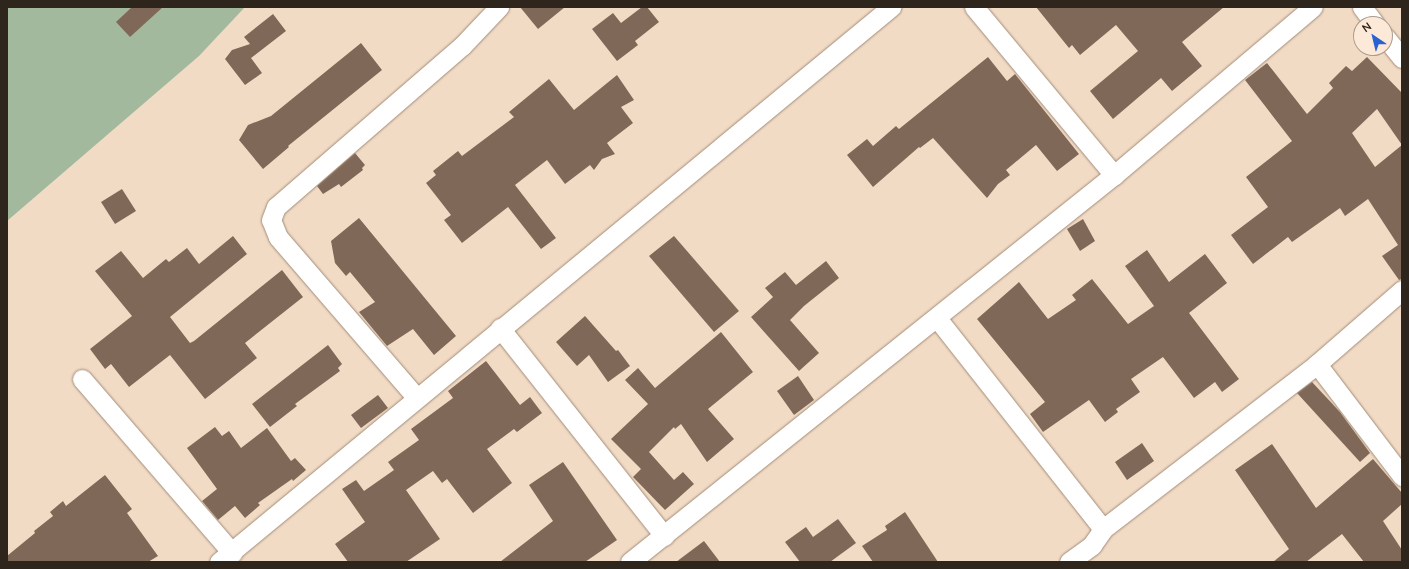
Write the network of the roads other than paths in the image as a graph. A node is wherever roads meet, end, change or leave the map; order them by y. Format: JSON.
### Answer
{"nodes":[{"id":1,"x":499,"y":7,"type":"edge"},
{"id":2,"x":891,"y":7,"type":"edge"},
{"id":3,"x":974,"y":7,"type":"edge"},
{"id":4,"x":1313,"y":7,"type":"edge"},
{"id":5,"x":1362,"y":7,"type":"edge"},
{"id":6,"x":1369,"y":16,"type":"edge"},
{"id":7,"x":1393,"y":47,"type":"edge"},
{"id":8,"x":1402,"y":58,"type":"edge"},
{"id":9,"x":1114,"y":175,"type":"junction"},
{"id":10,"x":1402,"y":290,"type":"edge"},
{"id":11,"x":937,"y":318,"type":"junction"},
{"id":12,"x":500,"y":328,"type":"junction"},
{"id":13,"x":1317,"y":364,"type":"junction"},
{"id":14,"x":82,"y":379,"type":"dead end"},
{"id":15,"x":416,"y":397,"type":"junction"},
{"id":16,"x":1402,"y":476,"type":"edge"},
{"id":17,"x":1103,"y":529,"type":"junction"},
{"id":18,"x":664,"y":536,"type":"junction"},
{"id":19,"x":225,"y":557,"type":"edge"},
{"id":20,"x":630,"y":562,"type":"edge"},
{"id":21,"x":1069,"y":562,"type":"edge"}],
"edges":[{"from":1,"to":15,"type":"street"},
{"from":2,"to":12,"type":"street"},
{"from":3,"to":9,"type":"street"},
{"from":4,"to":9,"type":"street"},
{"from":5,"to":6,"type":"street"},
{"from":7,"to":8,"type":"street"},
{"from":9,"to":11,"type":"street"},
{"from":10,"to":13,"type":"street"},
{"from":11,"to":17,"type":"street"},
{"from":11,"to":18,"type":"street"},
{"from":12,"to":15,"type":"street"},
{"from":12,"to":18,"type":"street"},
{"from":13,"to":16,"type":"street"},
{"from":13,"to":17,"type":"street"},
{"from":14,"to":19,"type":"street"},
{"from":15,"to":19,"type":"street"},
{"from":17,"to":21,"type":"street"},
{"from":18,"to":20,"type":"street"}]}
